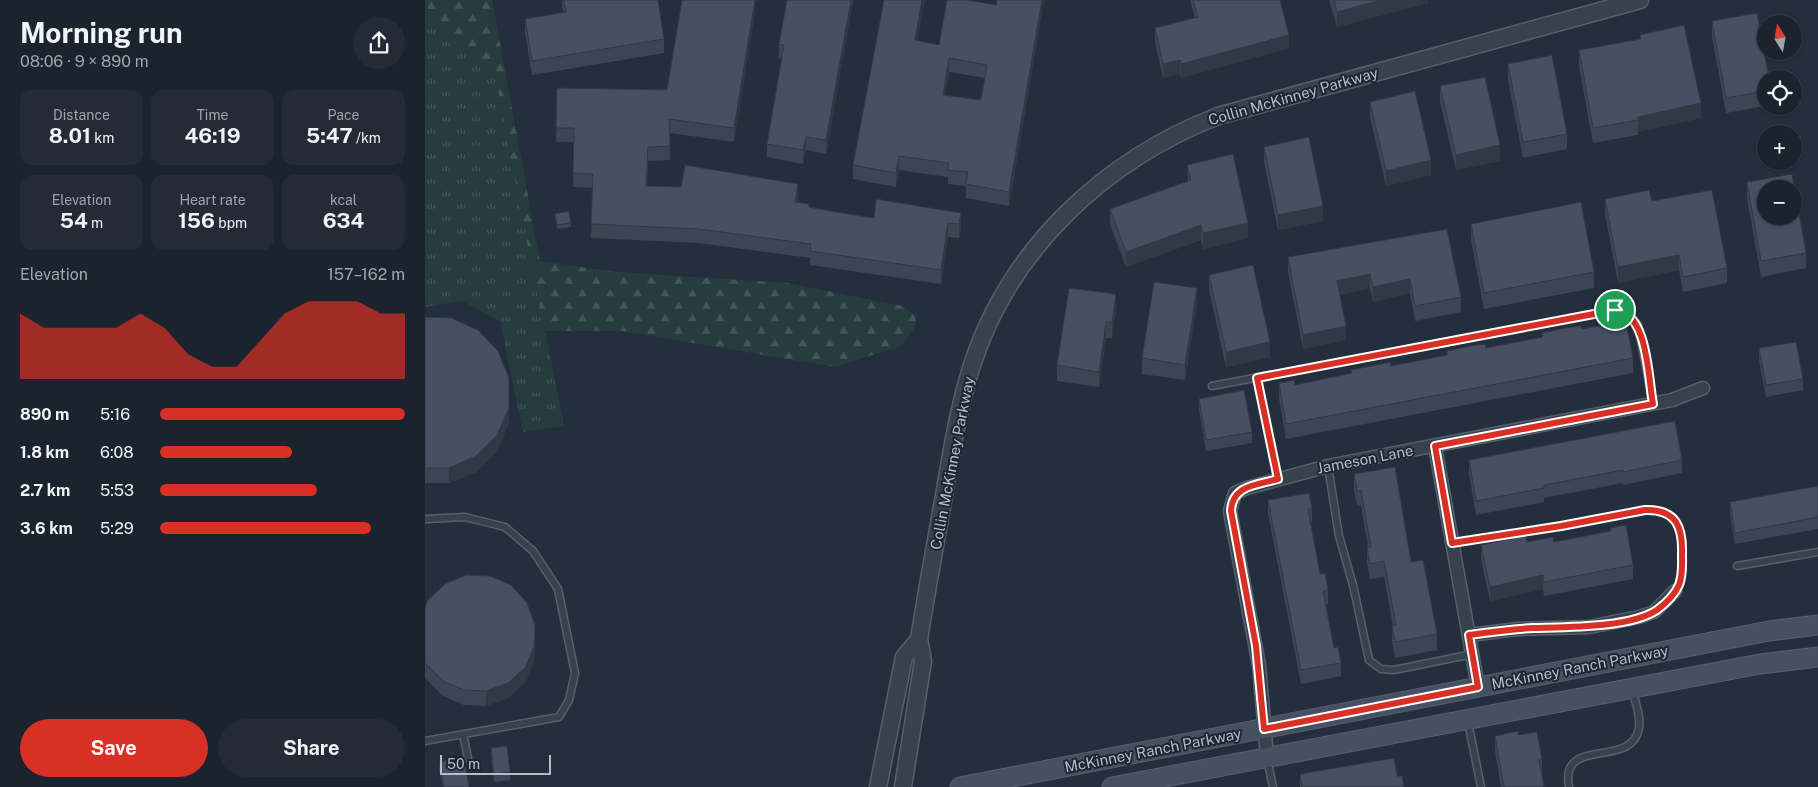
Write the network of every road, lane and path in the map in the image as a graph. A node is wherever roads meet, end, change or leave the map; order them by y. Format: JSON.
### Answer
{"nodes":[{"id":1,"x":1640,"y":0,"type":"edge"},
{"id":2,"x":1257,"y":378,"type":"junction"},
{"id":3,"x":1212,"y":386,"type":"dead end"},
{"id":4,"x":1703,"y":388,"type":"dead end"},
{"id":5,"x":1653,"y":404,"type":"junction"},
{"id":6,"x":1435,"y":446,"type":"junction"},
{"id":7,"x":1327,"y":466,"type":"junction"},
{"id":8,"x":1278,"y":479,"type":"junction"},
{"id":9,"x":425,"y":519,"type":"edge"},
{"id":10,"x":1452,"y":543,"type":"junction"},
{"id":11,"x":1818,"y":552,"type":"edge"},
{"id":12,"x":1737,"y":566,"type":"dead end"},
{"id":13,"x":1675,"y":591,"type":"joint"},
{"id":14,"x":1818,"y":625,"type":"edge"},
{"id":15,"x":1469,"y":635,"type":"junction"},
{"id":16,"x":919,"y":639,"type":"junction"},
{"id":17,"x":1818,"y":648,"type":"edge"},
{"id":18,"x":1473,"y":654,"type":"junction"},
{"id":19,"x":1818,"y":657,"type":"edge"},
{"id":20,"x":1781,"y":660,"type":"junction"},
{"id":21,"x":1478,"y":687,"type":"junction"},
{"id":22,"x":1632,"y":688,"type":"junction"},
{"id":23,"x":1468,"y":720,"type":"junction"},
{"id":24,"x":1264,"y":729,"type":"junction"},
{"id":25,"x":463,"y":734,"type":"junction"},
{"id":26,"x":425,"y":741,"type":"edge"},
{"id":27,"x":1267,"y":757,"type":"junction"},
{"id":28,"x":468,"y":758,"type":"dead end"},
{"id":29,"x":879,"y":787,"type":"edge"},
{"id":30,"x":903,"y":787,"type":"edge"},
{"id":31,"x":960,"y":787,"type":"edge"},
{"id":32,"x":1112,"y":787,"type":"edge"},
{"id":33,"x":1273,"y":787,"type":"edge"},
{"id":34,"x":1481,"y":787,"type":"edge"},
{"id":35,"x":1569,"y":787,"type":"edge"}],
"edges":[{"from":1,"to":16,"type":"street","name":"Collin McKinney Parkway"},
{"from":2,"to":3,"type":"lane"},
{"from":2,"to":5,"type":"lane"},
{"from":2,"to":8,"type":"lane"},
{"from":4,"to":5,"type":"street","name":"Jameson Lane"},
{"from":5,"to":6,"type":"street","name":"Jameson Lane"},
{"from":6,"to":7,"type":"street","name":"Jameson Lane"},
{"from":6,"to":10,"type":"street"},
{"from":7,"to":8,"type":"street","name":"Jameson Lane"},
{"from":7,"to":18,"type":"lane"},
{"from":8,"to":24,"type":"street","name":"Jameson Lane"},
{"from":9,"to":25,"type":"lane"},
{"from":10,"to":13,"type":"lane"},
{"from":10,"to":15,"type":"street"},
{"from":11,"to":12,"type":"lane"},
{"from":13,"to":15,"type":"street"},
{"from":14,"to":21,"type":"main road","name":"McKinney Ranch Parkway"},
{"from":15,"to":18,"type":"street"},
{"from":16,"to":29,"type":"street","name":"Collin McKinney Parkway"},
{"from":16,"to":30,"type":"street","name":"Collin McKinney Parkway"},
{"from":17,"to":20,"type":"main road"},
{"from":18,"to":21,"type":"street"},
{"from":19,"to":20,"type":"main road","name":"McKinney Ranch Parkway"},
{"from":20,"to":22,"type":"main road","name":"McKinney Ranch Parkway"},
{"from":21,"to":24,"type":"main road","name":"McKinney Ranch Parkway"},
{"from":22,"to":23,"type":"main road","name":"McKinney Ranch Parkway"},
{"from":22,"to":35,"type":"lane"},
{"from":23,"to":27,"type":"main road","name":"McKinney Ranch Parkway"},
{"from":23,"to":34,"type":"lane"},
{"from":24,"to":27,"type":"street"},
{"from":24,"to":31,"type":"main road","name":"McKinney Ranch Parkway"},
{"from":25,"to":26,"type":"lane"},
{"from":25,"to":28,"type":"lane"},
{"from":27,"to":32,"type":"main road","name":"McKinney Ranch Parkway"},
{"from":27,"to":33,"type":"lane"}]}
